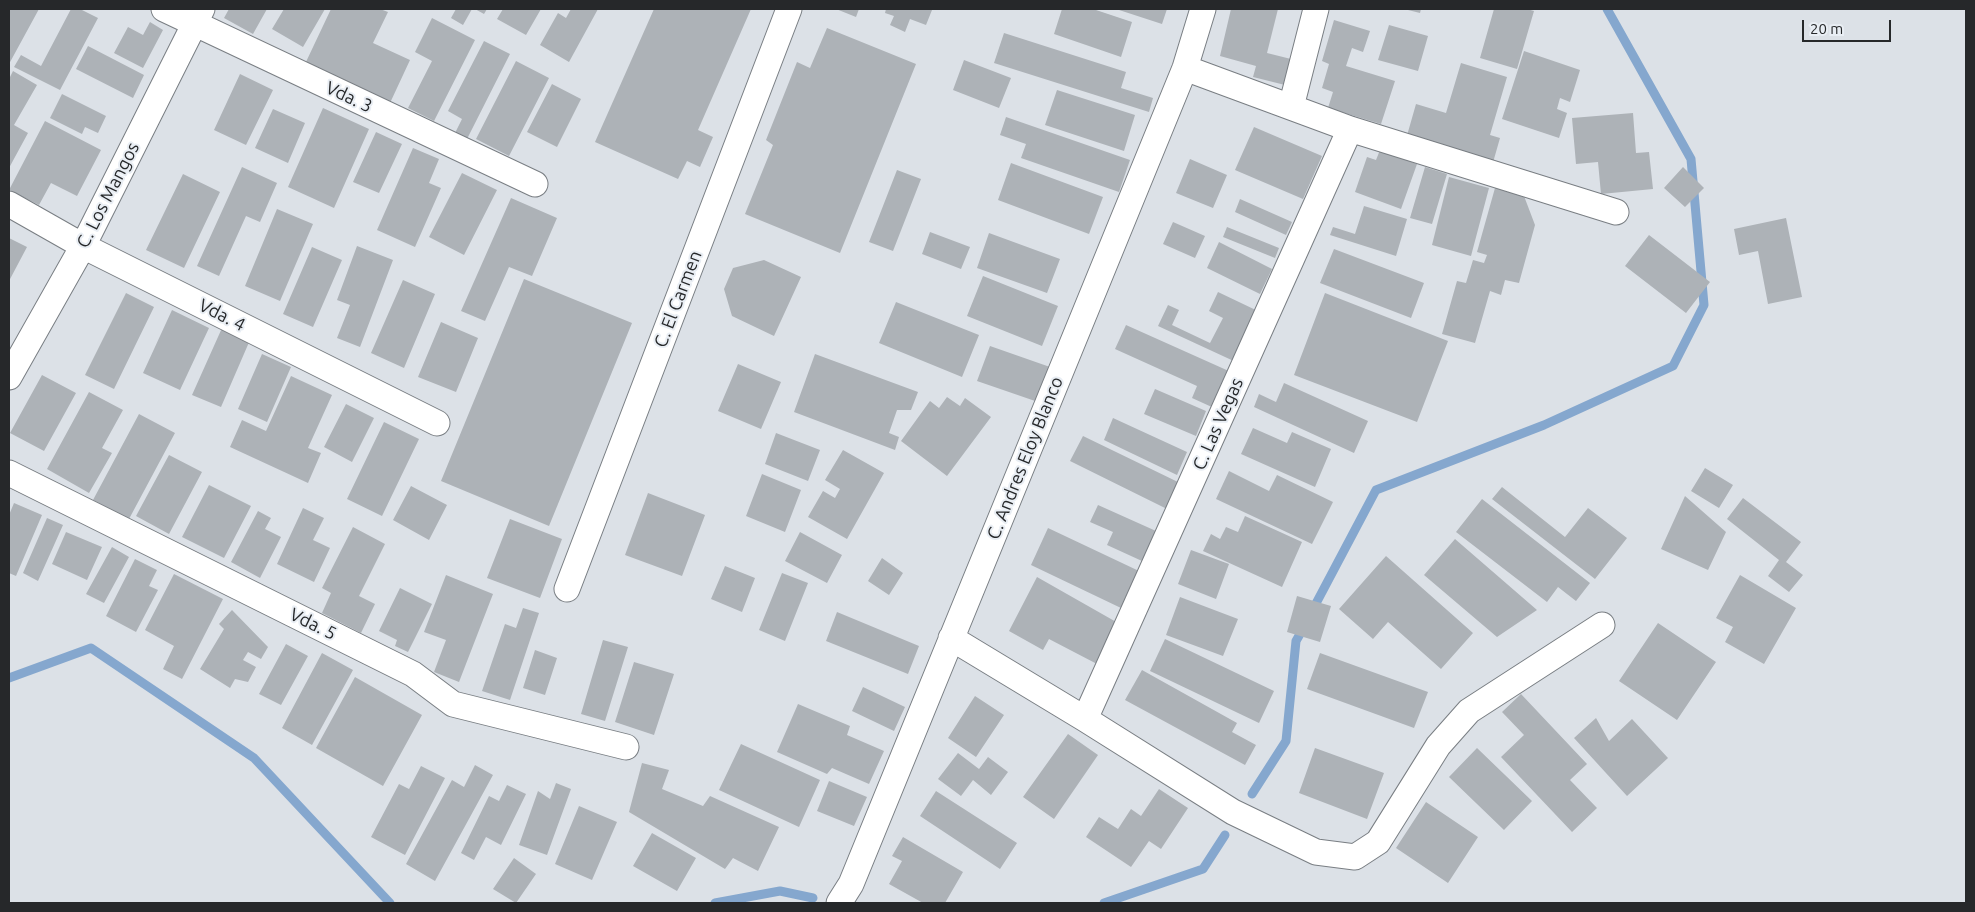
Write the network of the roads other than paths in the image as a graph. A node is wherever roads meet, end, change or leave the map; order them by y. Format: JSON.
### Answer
{"nodes":[{"id":1,"x":164,"y":9,"type":"edge"},
{"id":2,"x":789,"y":9,"type":"edge"},
{"id":3,"x":1202,"y":9,"type":"edge"},
{"id":4,"x":1316,"y":9,"type":"edge"},
{"id":5,"x":198,"y":16,"type":"edge"},
{"id":6,"x":1185,"y":68,"type":"junction"},
{"id":7,"x":1292,"y":107,"type":"junction"},
{"id":8,"x":1350,"y":129,"type":"junction"},
{"id":9,"x":534,"y":184,"type":"dead end"},
{"id":10,"x":9,"y":204,"type":"edge"},
{"id":11,"x":1616,"y":212,"type":"dead end"},
{"id":12,"x":83,"y":246,"type":"junction"},
{"id":13,"x":9,"y":377,"type":"edge"},
{"id":14,"x":438,"y":423,"type":"dead end"},
{"id":15,"x":9,"y":473,"type":"edge"},
{"id":16,"x":568,"y":589,"type":"dead end"},
{"id":17,"x":1602,"y":625,"type":"dead end"},
{"id":18,"x":951,"y":638,"type":"junction"},
{"id":19,"x":1085,"y":719,"type":"junction"},
{"id":20,"x":626,"y":747,"type":"dead end"},
{"id":21,"x":838,"y":903,"type":"edge"}],
"edges":[{"from":1,"to":5,"type":"street","name":"Vda. 3"},
{"from":2,"to":16,"type":"street","name":"C. El Carmen"},
{"from":3,"to":6,"type":"street","name":"C. Andres Eloy Blanco"},
{"from":4,"to":7,"type":"street"},
{"from":5,"to":9,"type":"street","name":"Vda. 3"},
{"from":5,"to":12,"type":"street","name":"C. Los Mangos"},
{"from":6,"to":7,"type":"street"},
{"from":6,"to":18,"type":"street","name":"C. Andres Eloy Blanco"},
{"from":7,"to":8,"type":"street"},
{"from":8,"to":11,"type":"street"},
{"from":8,"to":19,"type":"street","name":"C. Las Vegas"},
{"from":10,"to":12,"type":"street","name":"Vda. 4"},
{"from":12,"to":13,"type":"street","name":"C. Los Mangos"},
{"from":12,"to":14,"type":"street","name":"Vda. 4"},
{"from":15,"to":20,"type":"street","name":"Vda. 5"},
{"from":17,"to":19,"type":"street"},
{"from":18,"to":19,"type":"street"},
{"from":18,"to":21,"type":"street","name":"C. Andres Eloy Blanco"}]}
